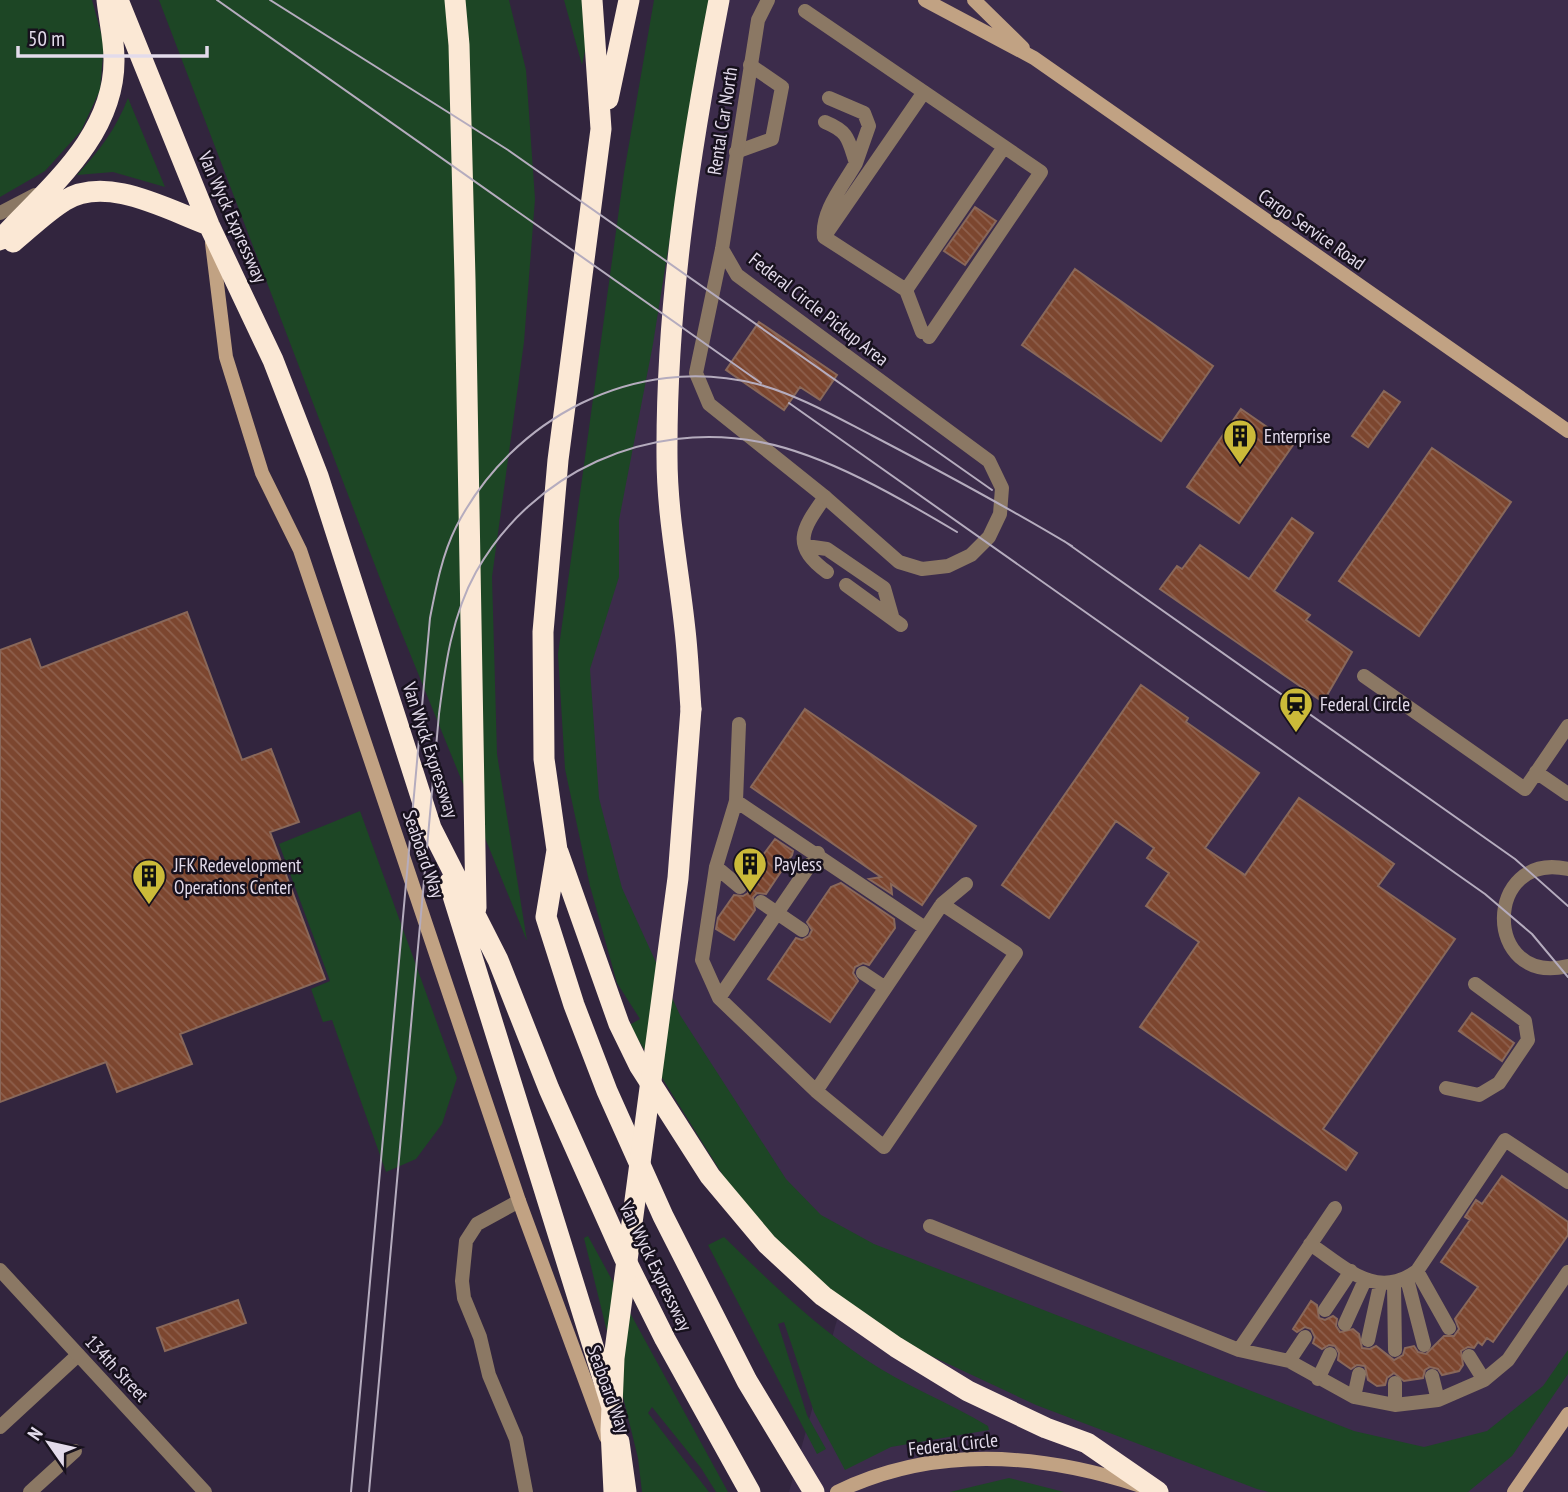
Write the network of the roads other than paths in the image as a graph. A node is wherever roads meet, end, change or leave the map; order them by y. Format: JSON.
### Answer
{"nodes":[{"id":1,"x":107,"y":0,"type":"edge"},
{"id":2,"x":118,"y":0,"type":"edge"},
{"id":3,"x":455,"y":0,"type":"edge"},
{"id":4,"x":592,"y":0,"type":"edge"},
{"id":5,"x":628,"y":0,"type":"edge"},
{"id":6,"x":719,"y":0,"type":"edge"},
{"id":7,"x":761,"y":0,"type":"edge"},
{"id":8,"x":768,"y":0,"type":"edge"},
{"id":9,"x":925,"y":0,"type":"edge"},
{"id":10,"x":974,"y":0,"type":"edge"},
{"id":11,"x":805,"y":11,"type":"dead end"},
{"id":12,"x":758,"y":20,"type":"junction"},
{"id":13,"x":1034,"y":58,"type":"junction"},
{"id":14,"x":750,"y":65,"type":"junction"},
{"id":15,"x":924,"y":92,"type":"junction"},
{"id":16,"x":829,"y":98,"type":"dead end"},
{"id":17,"x":825,"y":122,"type":"dead end"},
{"id":18,"x":601,"y":129,"type":"junction"},
{"id":19,"x":1004,"y":147,"type":"junction"},
{"id":20,"x":736,"y":152,"type":"junction"},
{"id":21,"x":856,"y":163,"type":"junction"},
{"id":22,"x":51,"y":185,"type":"junction"},
{"id":23,"x":0,"y":213,"type":"edge"},
{"id":24,"x":209,"y":225,"type":"junction"},
{"id":25,"x":824,"y":237,"type":"junction"},
{"id":26,"x":0,"y":240,"type":"edge"},
{"id":27,"x":722,"y":249,"type":"junction"},
{"id":28,"x":0,"y":252,"type":"edge"},
{"id":29,"x":906,"y":290,"type":"junction"},
{"id":30,"x":1568,"y":431,"type":"edge"},
{"id":31,"x":825,"y":496,"type":"junction"},
{"id":32,"x":806,"y":546,"type":"junction"},
{"id":33,"x":827,"y":572,"type":"dead end"},
{"id":34,"x":846,"y":585,"type":"dead end"},
{"id":35,"x":1364,"y":676,"type":"dead end"},
{"id":36,"x":739,"y":724,"type":"dead end"},
{"id":37,"x":1568,"y":726,"type":"edge"},
{"id":38,"x":1536,"y":772,"type":"junction"},
{"id":39,"x":1568,"y":794,"type":"edge"},
{"id":40,"x":736,"y":801,"type":"junction"},
{"id":41,"x":431,"y":828,"type":"junction"},
{"id":42,"x":557,"y":850,"type":"junction"},
{"id":43,"x":818,"y":853,"type":"junction"},
{"id":44,"x":716,"y":867,"type":"junction"},
{"id":45,"x":1568,"y":869,"type":"edge"},
{"id":46,"x":966,"y":884,"type":"dead end"},
{"id":47,"x":740,"y":887,"type":"dead end"},
{"id":48,"x":761,"y":902,"type":"dead end"},
{"id":49,"x":942,"y":904,"type":"junction"},
{"id":50,"x":476,"y":911,"type":"junction"},
{"id":51,"x":777,"y":913,"type":"junction"},
{"id":52,"x":925,"y":928,"type":"junction"},
{"id":53,"x":802,"y":930,"type":"dead end"},
{"id":54,"x":1568,"y":966,"type":"edge"},
{"id":55,"x":863,"y":973,"type":"dead end"},
{"id":56,"x":1475,"y":984,"type":"dead end"},
{"id":57,"x":884,"y":987,"type":"junction"},
{"id":58,"x":719,"y":998,"type":"junction"},
{"id":59,"x":1446,"y":1088,"type":"dead end"},
{"id":60,"x":816,"y":1091,"type":"junction"},
{"id":61,"x":1568,"y":1182,"type":"edge"},
{"id":62,"x":519,"y":1201,"type":"junction"},
{"id":63,"x":1335,"y":1208,"type":"dead end"},
{"id":64,"x":930,"y":1226,"type":"dead end"},
{"id":65,"x":1310,"y":1244,"type":"junction"},
{"id":66,"x":0,"y":1270,"type":"edge"},
{"id":67,"x":1351,"y":1271,"type":"junction"},
{"id":68,"x":1568,"y":1272,"type":"edge"},
{"id":69,"x":1365,"y":1280,"type":"junction"},
{"id":70,"x":1400,"y":1280,"type":"junction"},
{"id":71,"x":1325,"y":1310,"type":"dead end"},
{"id":72,"x":1345,"y":1324,"type":"dead end"},
{"id":73,"x":1449,"y":1328,"type":"dead end"},
{"id":74,"x":1305,"y":1337,"type":"dead end"},
{"id":75,"x":1368,"y":1340,"type":"dead end"},
{"id":76,"x":1424,"y":1345,"type":"dead end"},
{"id":77,"x":1239,"y":1350,"type":"junction"},
{"id":78,"x":1395,"y":1350,"type":"dead end"},
{"id":79,"x":1330,"y":1354,"type":"dead end"},
{"id":80,"x":78,"y":1355,"type":"junction"},
{"id":81,"x":1469,"y":1356,"type":"dead end"},
{"id":82,"x":1289,"y":1361,"type":"junction"},
{"id":83,"x":1359,"y":1374,"type":"dead end"},
{"id":84,"x":1432,"y":1376,"type":"dead end"},
{"id":85,"x":1318,"y":1379,"type":"junction"},
{"id":86,"x":1484,"y":1380,"type":"junction"},
{"id":87,"x":1395,"y":1383,"type":"dead end"},
{"id":88,"x":1354,"y":1398,"type":"junction"},
{"id":89,"x":1438,"y":1400,"type":"junction"},
{"id":90,"x":1395,"y":1405,"type":"junction"},
{"id":91,"x":1568,"y":1414,"type":"edge"},
{"id":92,"x":0,"y":1427,"type":"edge"},
{"id":93,"x":75,"y":1451,"type":"dead end"},
{"id":94,"x":30,"y":1492,"type":"edge"},
{"id":95,"x":205,"y":1492,"type":"edge"},
{"id":96,"x":526,"y":1492,"type":"edge"},
{"id":97,"x":614,"y":1492,"type":"edge"},
{"id":98,"x":624,"y":1492,"type":"edge"},
{"id":99,"x":750,"y":1492,"type":"edge"},
{"id":100,"x":814,"y":1492,"type":"edge"},
{"id":101,"x":837,"y":1492,"type":"edge"},
{"id":102,"x":1157,"y":1492,"type":"edge"},
{"id":103,"x":1514,"y":1492,"type":"edge"}],
"edges":[{"from":1,"to":22,"type":"highway"},
{"from":2,"to":24,"type":"highway","name":"Van Wyck Expressway"},
{"from":3,"to":50,"type":"highway"},
{"from":4,"to":18,"type":"highway","name":"Van Wyck Expressway"},
{"from":5,"to":18,"type":"highway"},
{"from":6,"to":97,"type":"highway","bridge":true},
{"from":7,"to":12,"type":"street"},
{"from":8,"to":12,"type":"street","name":"Rental Car North"},
{"from":9,"to":13,"type":"street","name":"Cargo Service Road"},
{"from":10,"to":13,"type":"street","name":"Cargo Service Road"},
{"from":11,"to":15,"type":"street"},
{"from":12,"to":14,"type":"street","name":"Rental Car North"},
{"from":13,"to":30,"type":"street","name":"Cargo Service Road"},
{"from":14,"to":20,"type":"street","name":"Rental Car North"},
{"from":14,"to":20,"type":"street"},
{"from":15,"to":19,"type":"street"},
{"from":15,"to":25,"type":"street"},
{"from":16,"to":21,"type":"street"},
{"from":17,"to":21,"type":"street"},
{"from":18,"to":42,"type":"highway","name":"Van Wyck Expressway"},
{"from":19,"to":29,"type":"street"},
{"from":19,"to":29,"type":"street"},
{"from":20,"to":27,"type":"street","name":"Rental Car North"},
{"from":21,"to":25,"type":"street"},
{"from":22,"to":23,"type":"street"},
{"from":22,"to":26,"type":"highway"},
{"from":24,"to":28,"type":"highway"},
{"from":24,"to":41,"type":"highway","name":"Van Wyck Expressway"},
{"from":24,"to":62,"type":"street","name":"Seaboard Way"},
{"from":25,"to":29,"type":"street"},
{"from":27,"to":31,"type":"street","name":"Federal Circle Pickup Area"},
{"from":27,"to":31,"type":"street","name":"Federal Circle Pickup Area"},
{"from":31,"to":32,"type":"street"},
{"from":32,"to":33,"type":"street"},
{"from":32,"to":34,"type":"street"},
{"from":35,"to":38,"type":"street"},
{"from":36,"to":40,"type":"street"},
{"from":37,"to":38,"type":"street"},
{"from":38,"to":39,"type":"street"},
{"from":40,"to":43,"type":"street"},
{"from":40,"to":44,"type":"street"},
{"from":41,"to":50,"type":"highway","name":"Van Wyck Expressway"},
{"from":41,"to":98,"type":"highway"},
{"from":42,"to":100,"type":"highway","name":"Van Wyck Expressway"},
{"from":42,"to":102,"type":"highway"},
{"from":43,"to":51,"type":"street"},
{"from":43,"to":52,"type":"street"},
{"from":44,"to":47,"type":"street"},
{"from":44,"to":58,"type":"street"},
{"from":45,"to":54,"type":"street"},
{"from":46,"to":49,"type":"street"},
{"from":48,"to":51,"type":"street"},
{"from":49,"to":52,"type":"street"},
{"from":49,"to":60,"type":"street"},
{"from":50,"to":99,"type":"highway","name":"Van Wyck Expressway"},
{"from":51,"to":53,"type":"street"},
{"from":51,"to":58,"type":"street"},
{"from":52,"to":57,"type":"street"},
{"from":55,"to":57,"type":"street"},
{"from":56,"to":59,"type":"street"},
{"from":57,"to":60,"type":"street"},
{"from":58,"to":60,"type":"street"},
{"from":61,"to":70,"type":"street"},
{"from":62,"to":96,"type":"street"},
{"from":62,"to":98,"type":"street","name":"Seaboard Way"},
{"from":63,"to":65,"type":"street"},
{"from":64,"to":77,"type":"street"},
{"from":65,"to":67,"type":"street"},
{"from":65,"to":77,"type":"street"},
{"from":66,"to":80,"type":"street","name":"134th Street"},
{"from":67,"to":69,"type":"street"},
{"from":67,"to":71,"type":"street"},
{"from":68,"to":86,"type":"street"},
{"from":69,"to":70,"type":"street"},
{"from":69,"to":72,"type":"street"},
{"from":70,"to":73,"type":"street"},
{"from":70,"to":75,"type":"street"},
{"from":70,"to":76,"type":"street"},
{"from":70,"to":78,"type":"street"},
{"from":74,"to":82,"type":"street"},
{"from":77,"to":82,"type":"street"},
{"from":79,"to":85,"type":"street"},
{"from":80,"to":92,"type":"street"},
{"from":80,"to":95,"type":"street","name":"134th Street"},
{"from":81,"to":86,"type":"street"},
{"from":82,"to":85,"type":"street"},
{"from":83,"to":88,"type":"street"},
{"from":84,"to":89,"type":"street"},
{"from":85,"to":88,"type":"street"},
{"from":86,"to":89,"type":"street"},
{"from":87,"to":90,"type":"street"},
{"from":88,"to":90,"type":"street"},
{"from":89,"to":90,"type":"street"},
{"from":91,"to":103,"type":"street"},
{"from":93,"to":94,"type":"street"},
{"from":101,"to":102,"type":"street","name":"Federal Circle"}]}
